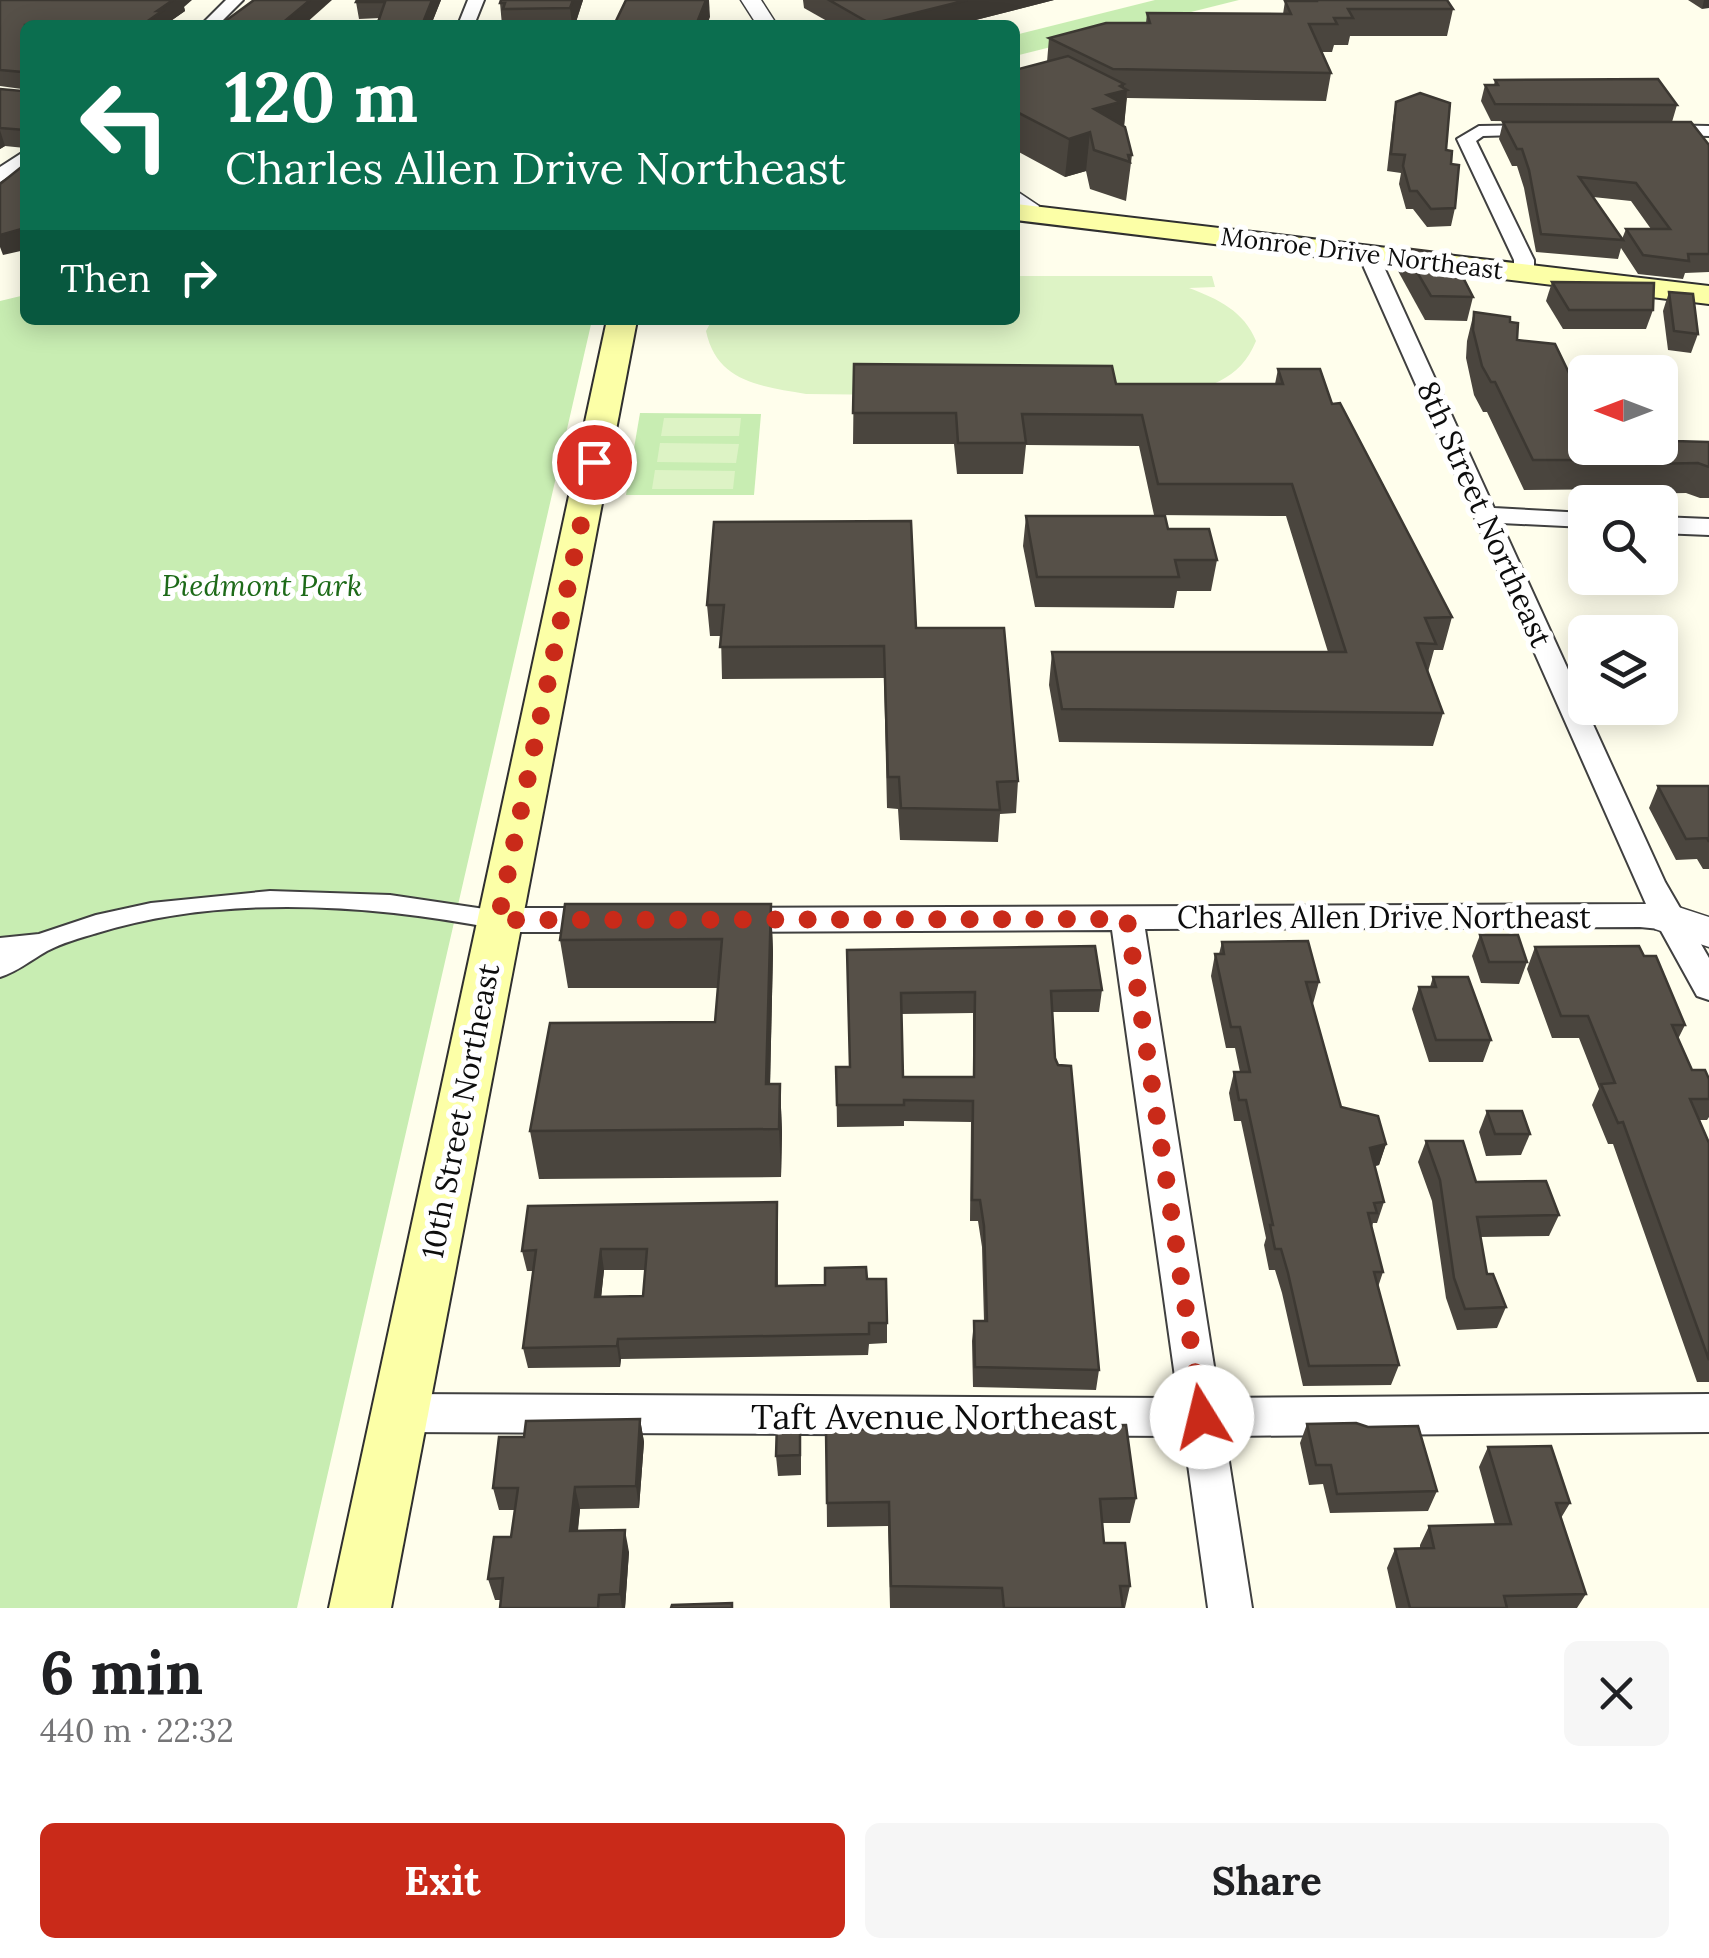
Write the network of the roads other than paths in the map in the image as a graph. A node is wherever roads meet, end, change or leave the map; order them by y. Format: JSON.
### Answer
{"nodes":[{"id":1,"x":236,"y":0,"type":"edge"},
{"id":2,"x":214,"y":20,"type":"edge"},
{"id":3,"x":1568,"y":130,"type":"edge"},
{"id":4,"x":1646,"y":130,"type":"edge"},
{"id":5,"x":1708,"y":132,"type":"edge"},
{"id":6,"x":20,"y":161,"type":"edge"},
{"id":7,"x":0,"y":176,"type":"edge"},
{"id":8,"x":1020,"y":207,"type":"edge"},
{"id":9,"x":1368,"y":254,"type":"junction"},
{"id":10,"x":1524,"y":272,"type":"junction"},
{"id":11,"x":1709,"y":295,"type":"edge"},
{"id":12,"x":621,"y":325,"type":"edge"},
{"id":13,"x":1485,"y":514,"type":"junction"},
{"id":14,"x":1568,"y":519,"type":"edge"},
{"id":15,"x":1678,"y":525,"type":"edge"},
{"id":16,"x":1709,"y":528,"type":"edge"},
{"id":17,"x":1709,"y":908,"type":"edge"},
{"id":18,"x":1670,"y":918,"type":"junction"},
{"id":19,"x":1127,"y":919,"type":"junction"},
{"id":20,"x":498,"y":920,"type":"junction"},
{"id":21,"x":640,"y":920,"type":"edge"},
{"id":22,"x":699,"y":920,"type":"edge"},
{"id":23,"x":1709,"y":932,"type":"edge"},
{"id":24,"x":45,"y":941,"type":"junction"},
{"id":25,"x":0,"y":946,"type":"edge"},
{"id":26,"x":0,"y":968,"type":"edge"},
{"id":27,"x":1709,"y":988,"type":"edge"},
{"id":28,"x":398,"y":1413,"type":"junction"},
{"id":29,"x":1709,"y":1414,"type":"edge"},
{"id":30,"x":1202,"y":1417,"type":"junction"},
{"id":31,"x":360,"y":1608,"type":"edge"},
{"id":32,"x":1230,"y":1608,"type":"edge"}],
"edges":[{"from":1,"to":2,"type":"street"},
{"from":3,"to":10,"type":"street"},
{"from":4,"to":5,"type":"street"},
{"from":6,"to":7,"type":"street"},
{"from":8,"to":9,"type":"main road","name":"Monroe Drive Northeast"},
{"from":9,"to":10,"type":"main road","name":"Monroe Drive Northeast"},
{"from":9,"to":13,"type":"street","name":"8th Street Northeast"},
{"from":10,"to":11,"type":"main road","name":"Monroe Drive Northeast"},
{"from":12,"to":20,"type":"main road","name":"10th Street Northeast"},
{"from":13,"to":14,"type":"street"},
{"from":13,"to":18,"type":"street","name":"8th Street Northeast"},
{"from":15,"to":16,"type":"street"},
{"from":17,"to":18,"type":"street","name":"Charles Allen Drive Northeast"},
{"from":18,"to":19,"type":"street","name":"Charles Allen Drive Northeast"},
{"from":18,"to":23,"type":"street","name":"Charles Allen Drive Northeast"},
{"from":18,"to":27,"type":"street","name":"8th Street Northeast"},
{"from":19,"to":22,"type":"street","name":"Charles Allen Drive Northeast"},
{"from":19,"to":30,"type":"street"},
{"from":20,"to":21,"type":"street"},
{"from":20,"to":24,"type":"street"},
{"from":20,"to":28,"type":"main road","name":"10th Street Northeast"},
{"from":24,"to":25,"type":"street"},
{"from":24,"to":26,"type":"street"},
{"from":28,"to":30,"type":"street","name":"Taft Avenue Northeast"},
{"from":28,"to":31,"type":"main road","name":"10th Street Northeast"},
{"from":29,"to":30,"type":"street","name":"Taft Avenue Northeast"},
{"from":30,"to":32,"type":"street"}]}
